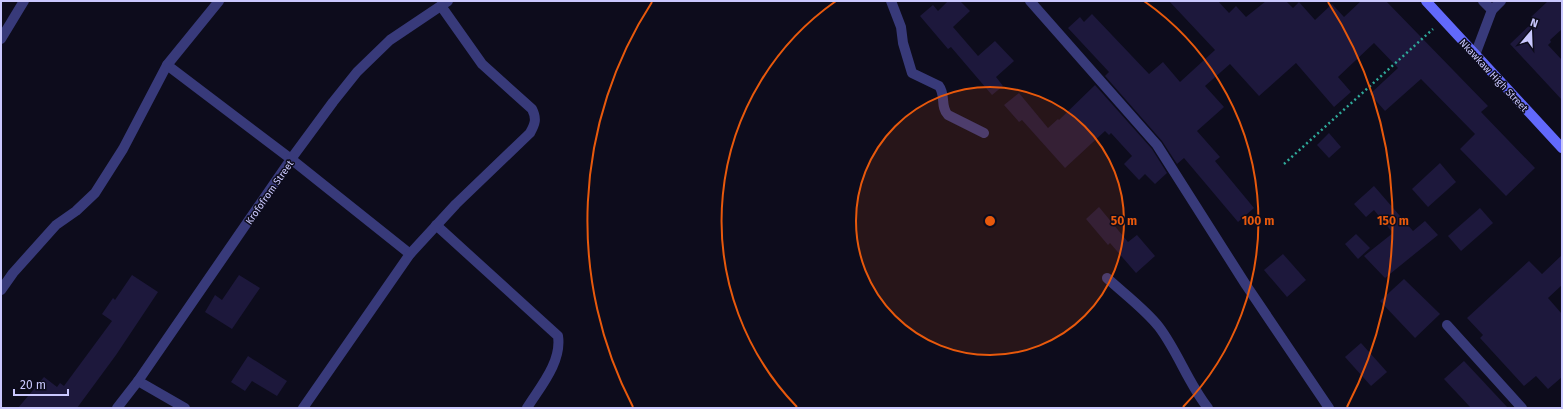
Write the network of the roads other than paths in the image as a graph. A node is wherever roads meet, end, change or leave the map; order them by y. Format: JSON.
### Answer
{"nodes":[{"id":1,"x":24,"y":1,"type":"edge"},
{"id":2,"x":219,"y":1,"type":"edge"},
{"id":3,"x":891,"y":1,"type":"edge"},
{"id":4,"x":1030,"y":1,"type":"edge"},
{"id":5,"x":1426,"y":1,"type":"edge"},
{"id":6,"x":1483,"y":1,"type":"edge"},
{"id":7,"x":1501,"y":1,"type":"edge"},
{"id":8,"x":445,"y":4,"type":"edge"},
{"id":9,"x":1492,"y":10,"type":"junction"},
{"id":10,"x":1,"y":40,"type":"edge"},
{"id":11,"x":1475,"y":55,"type":"junction"},
{"id":12,"x":167,"y":65,"type":"junction"},
{"id":13,"x":984,"y":133,"type":"dead end"},
{"id":14,"x":1562,"y":148,"type":"edge"},
{"id":15,"x":291,"y":159,"type":"junction"},
{"id":16,"x":436,"y":225,"type":"junction"},
{"id":17,"x":410,"y":254,"type":"junction"},
{"id":18,"x":1107,"y":278,"type":"dead end"},
{"id":19,"x":1,"y":290,"type":"edge"},
{"id":20,"x":1447,"y":326,"type":"dead end"},
{"id":21,"x":138,"y":381,"type":"junction"},
{"id":22,"x":117,"y":408,"type":"edge"},
{"id":23,"x":185,"y":408,"type":"edge"},
{"id":24,"x":303,"y":408,"type":"edge"},
{"id":25,"x":527,"y":408,"type":"edge"},
{"id":26,"x":1208,"y":408,"type":"edge"},
{"id":27,"x":1329,"y":408,"type":"edge"},
{"id":28,"x":1522,"y":408,"type":"edge"}],
"edges":[{"from":1,"to":10,"type":"street"},
{"from":2,"to":12,"type":"street"},
{"from":3,"to":13,"type":"street"},
{"from":4,"to":27,"type":"street"},
{"from":5,"to":11,"type":"main road","name":"Nkawkaw High Street"},
{"from":6,"to":9,"type":"street"},
{"from":7,"to":9,"type":"street"},
{"from":8,"to":15,"type":"street","name":"Krofofrom Street"},
{"from":8,"to":16,"type":"street"},
{"from":9,"to":11,"type":"street"},
{"from":11,"to":14,"type":"main road","name":"Nkawkaw High Street"},
{"from":12,"to":15,"type":"street"},
{"from":12,"to":19,"type":"street"},
{"from":15,"to":17,"type":"street"},
{"from":15,"to":21,"type":"street","name":"Krofofrom Street"},
{"from":16,"to":17,"type":"street"},
{"from":16,"to":25,"type":"street"},
{"from":17,"to":24,"type":"street"},
{"from":18,"to":26,"type":"street"},
{"from":20,"to":28,"type":"street"},
{"from":21,"to":22,"type":"street","name":"Krofofrom Street"},
{"from":21,"to":23,"type":"street"}]}
